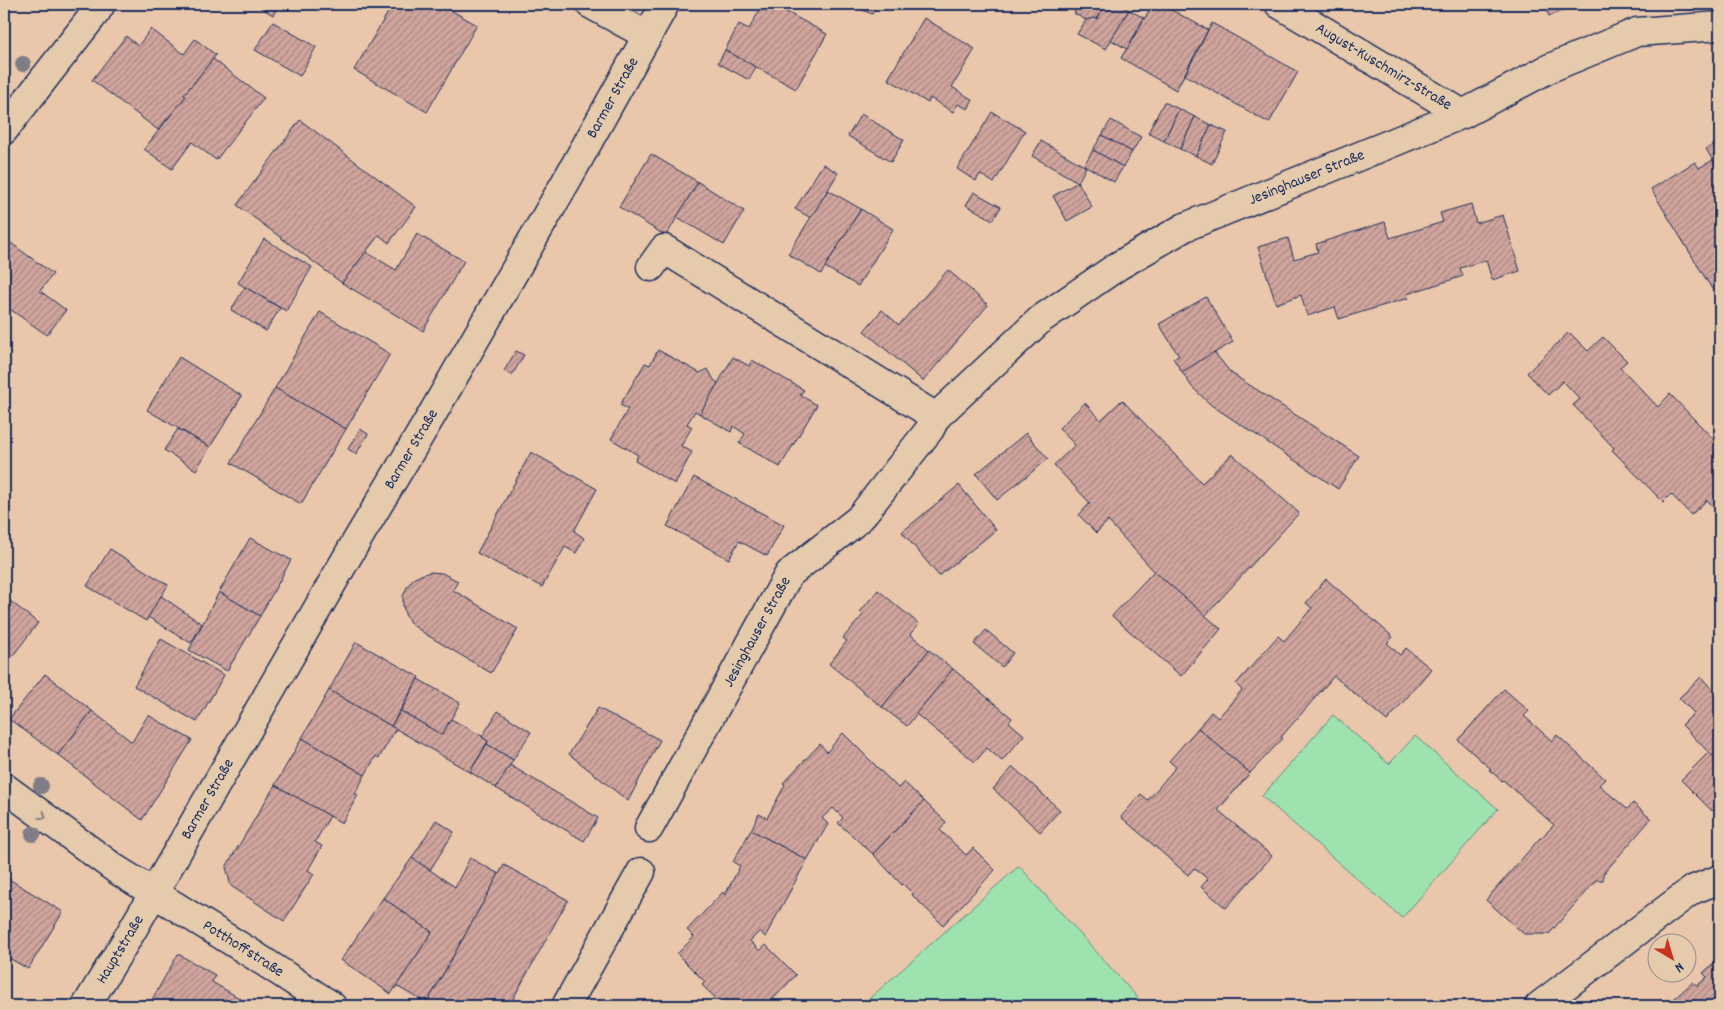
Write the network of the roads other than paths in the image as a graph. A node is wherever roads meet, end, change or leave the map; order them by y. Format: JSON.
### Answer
{"nodes":[{"id":1,"x":101,"y":4,"type":"edge"},
{"id":2,"x":590,"y":4,"type":"edge"},
{"id":3,"x":665,"y":4,"type":"edge"},
{"id":4,"x":1279,"y":4,"type":"edge"},
{"id":5,"x":1720,"y":26,"type":"edge"},
{"id":6,"x":648,"y":36,"type":"junction"},
{"id":7,"x":1463,"y":114,"type":"junction"},
{"id":8,"x":4,"y":130,"type":"edge"},
{"id":9,"x":651,"y":267,"type":"dead end"},
{"id":10,"x":936,"y":417,"type":"junction"},
{"id":11,"x":4,"y":787,"type":"edge"},
{"id":12,"x":649,"y":828,"type":"dead end"},
{"id":13,"x":641,"y":872,"type":"dead end"},
{"id":14,"x":1720,"y":878,"type":"edge"},
{"id":15,"x":152,"y":892,"type":"junction"},
{"id":16,"x":86,"y":1006,"type":"edge"},
{"id":17,"x":332,"y":1006,"type":"edge"},
{"id":18,"x":566,"y":1006,"type":"edge"},
{"id":19,"x":1539,"y":1006,"type":"edge"}],
"edges":[{"from":1,"to":8,"type":"street"},
{"from":2,"to":6,"type":"street"},
{"from":3,"to":6,"type":"street","name":"Barmer Straße"},
{"from":4,"to":7,"type":"street","name":"August-Kuschmirz-Straße"},
{"from":5,"to":7,"type":"street","name":"Jesinghauser Straße"},
{"from":6,"to":15,"type":"street","name":"Barmer Straße"},
{"from":7,"to":10,"type":"street","name":"Jesinghauser Straße"},
{"from":9,"to":10,"type":"street"},
{"from":10,"to":12,"type":"street","name":"Jesinghauser Straße"},
{"from":11,"to":15,"type":"street","name":"Potthoffstraße","one_way":true},
{"from":13,"to":18,"type":"street"},
{"from":14,"to":19,"type":"street"},
{"from":15,"to":16,"type":"street","name":"Hauptstraße"},
{"from":15,"to":17,"type":"street","name":"Potthoffstraße"}]}
